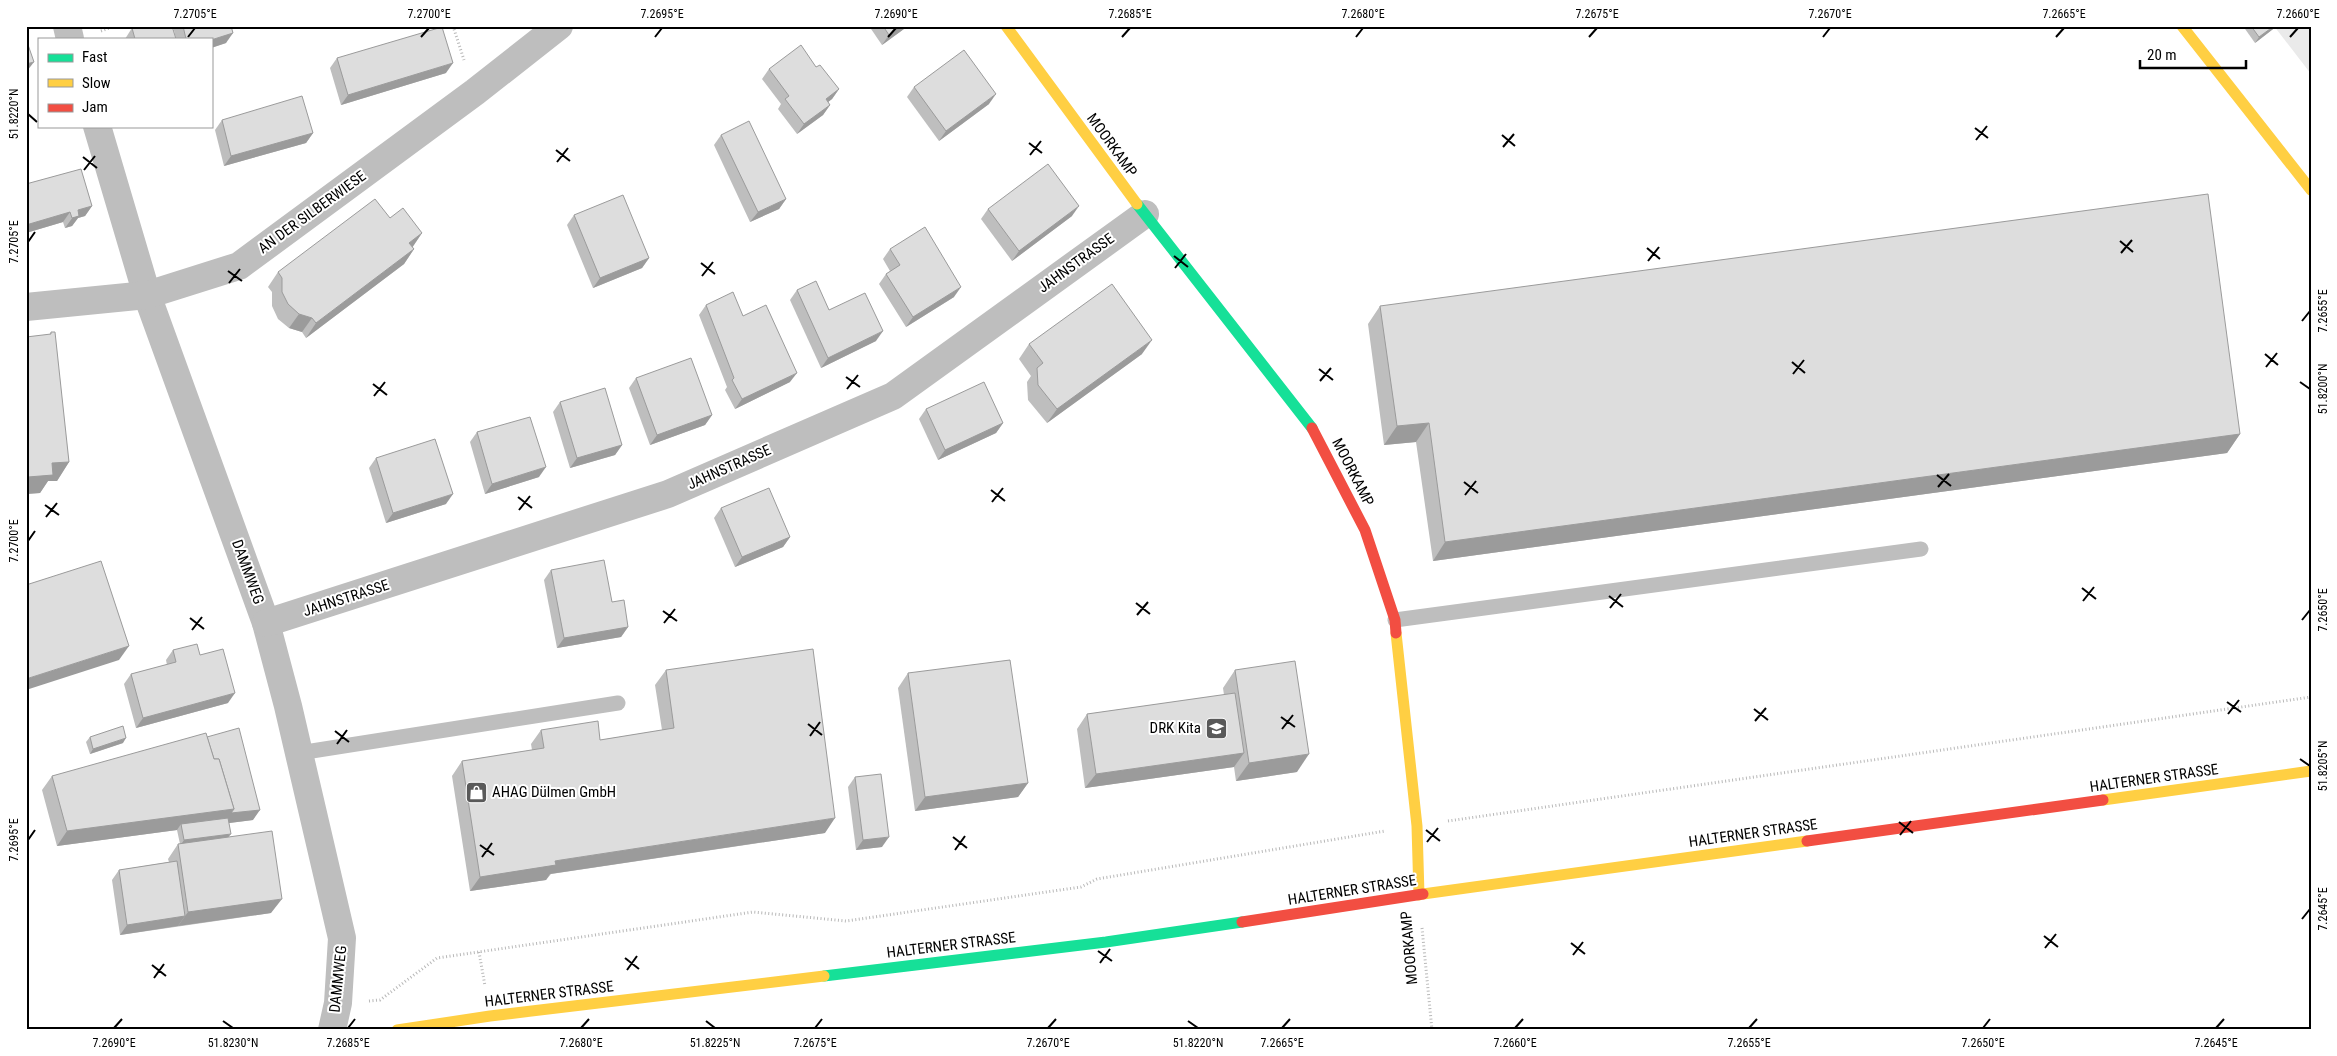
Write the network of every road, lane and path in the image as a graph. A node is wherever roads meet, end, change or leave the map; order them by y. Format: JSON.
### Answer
{"nodes":[{"id":1,"x":560,"y":26,"type":"edge"},
{"id":2,"x":1006,"y":26,"type":"edge"},
{"id":3,"x":2182,"y":26,"type":"edge"},
{"id":4,"x":98,"y":128,"type":"edge"},
{"id":5,"x":2311,"y":190,"type":"edge"},
{"id":6,"x":1144,"y":214,"type":"junction"},
{"id":7,"x":147,"y":294,"type":"junction"},
{"id":8,"x":26,"y":307,"type":"edge"},
{"id":9,"x":1921,"y":548,"type":"dead end"},
{"id":10,"x":1395,"y":620,"type":"junction"},
{"id":11,"x":266,"y":623,"type":"junction"},
{"id":12,"x":2311,"y":697,"type":"edge"},
{"id":13,"x":618,"y":703,"type":"dead end"},
{"id":14,"x":299,"y":753,"type":"junction"},
{"id":15,"x":2311,"y":771,"type":"edge"},
{"id":16,"x":1417,"y":826,"type":"junction"},
{"id":17,"x":1419,"y":895,"type":"junction"},
{"id":18,"x":338,"y":1003,"type":"junction"},
{"id":19,"x":332,"y":1030,"type":"edge"},
{"id":20,"x":397,"y":1030,"type":"edge"},
{"id":21,"x":1432,"y":1030,"type":"edge"}],
"edges":[{"from":1,"to":7,"type":"street","name":"AN DER SILBERWIESE"},
{"from":2,"to":6,"type":"main road","name":"MOORKAMP"},
{"from":3,"to":5,"type":"main road"},
{"from":4,"to":7,"type":"street","name":"DAMMWEG"},
{"from":6,"to":10,"type":"main road","name":"MOORKAMP"},
{"from":6,"to":11,"type":"street","name":"JAHNSTRASSE"},
{"from":7,"to":8,"type":"street","name":"AN DER SILBERWIESE"},
{"from":7,"to":11,"type":"street","name":"DAMMWEG"},
{"from":9,"to":10,"type":"lane"},
{"from":10,"to":16,"type":"main road","name":"MOORKAMP"},
{"from":11,"to":14,"type":"street","name":"DAMMWEG"},
{"from":12,"to":16,"type":"path"},
{"from":13,"to":14,"type":"lane"},
{"from":14,"to":18,"type":"street","name":"DAMMWEG"},
{"from":15,"to":17,"type":"main road","name":"HALTERNER STRASSE"},
{"from":16,"to":17,"type":"main road","name":"MOORKAMP"},
{"from":16,"to":18,"type":"path"},
{"from":17,"to":20,"type":"main road","name":"HALTERNER STRASSE"},
{"from":17,"to":21,"type":"path","name":"MOORKAMP"},
{"from":18,"to":19,"type":"street","name":"DAMMWEG"}]}
